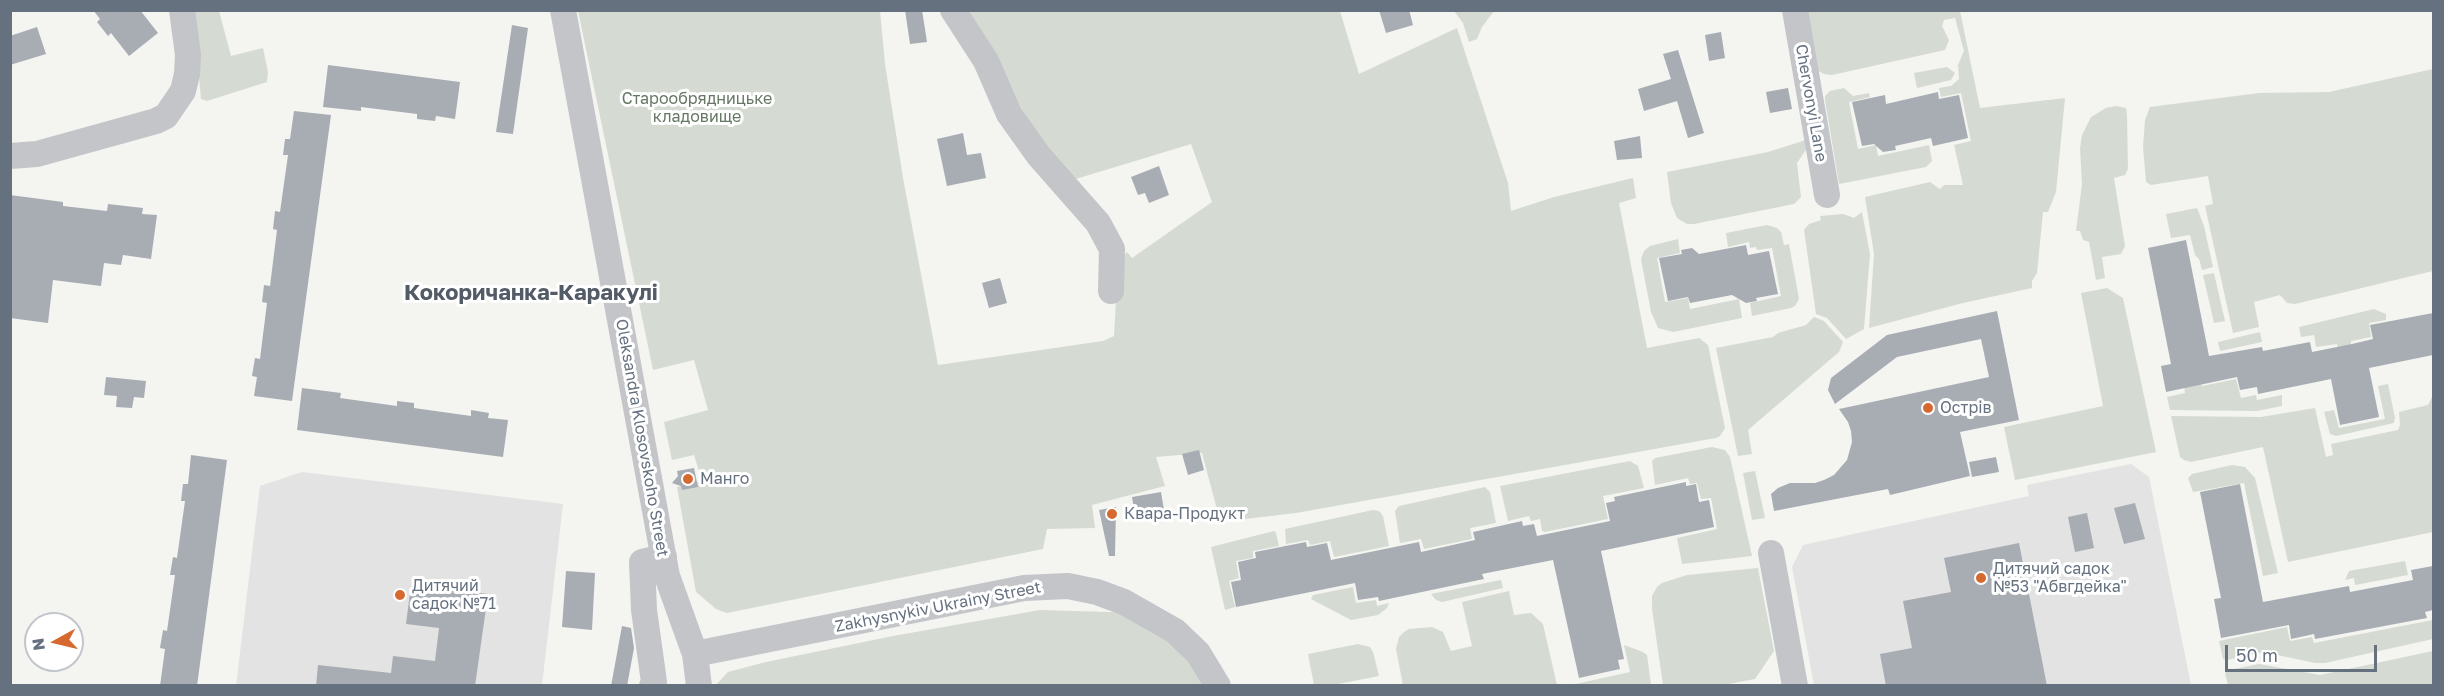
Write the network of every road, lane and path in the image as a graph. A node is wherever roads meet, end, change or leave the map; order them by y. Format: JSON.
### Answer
{"nodes":[{"id":1,"x":182,"y":10,"type":"edge"},
{"id":2,"x":563,"y":10,"type":"edge"},
{"id":3,"x":953,"y":10,"type":"edge"},
{"id":4,"x":1795,"y":10,"type":"edge"},
{"id":5,"x":10,"y":156,"type":"edge"},
{"id":6,"x":1827,"y":195,"type":"dead end"},
{"id":7,"x":1111,"y":291,"type":"dead end"},
{"id":8,"x":1772,"y":553,"type":"dead end"},
{"id":9,"x":664,"y":557,"type":"junction"},
{"id":10,"x":695,"y":654,"type":"junction"},
{"id":11,"x":652,"y":686,"type":"edge"},
{"id":12,"x":699,"y":686,"type":"edge"},
{"id":13,"x":1218,"y":686,"type":"edge"},
{"id":14,"x":1795,"y":686,"type":"edge"}],
"edges":[{"from":1,"to":5,"type":"street"},
{"from":2,"to":9,"type":"street","name":"Oleksandra Klosovskoho Street"},
{"from":3,"to":7,"type":"street"},
{"from":4,"to":6,"type":"street","name":"Chervonyi Lane"},
{"from":8,"to":14,"type":"street"},
{"from":9,"to":10,"type":"street","name":"Oleksandra Klosovskoho Street"},
{"from":9,"to":11,"type":"street"},
{"from":10,"to":12,"type":"street","name":"Oleksandra Klosovskoho Street"},
{"from":10,"to":13,"type":"street","name":"Zakhysnykiv Ukrainy Street"}]}
